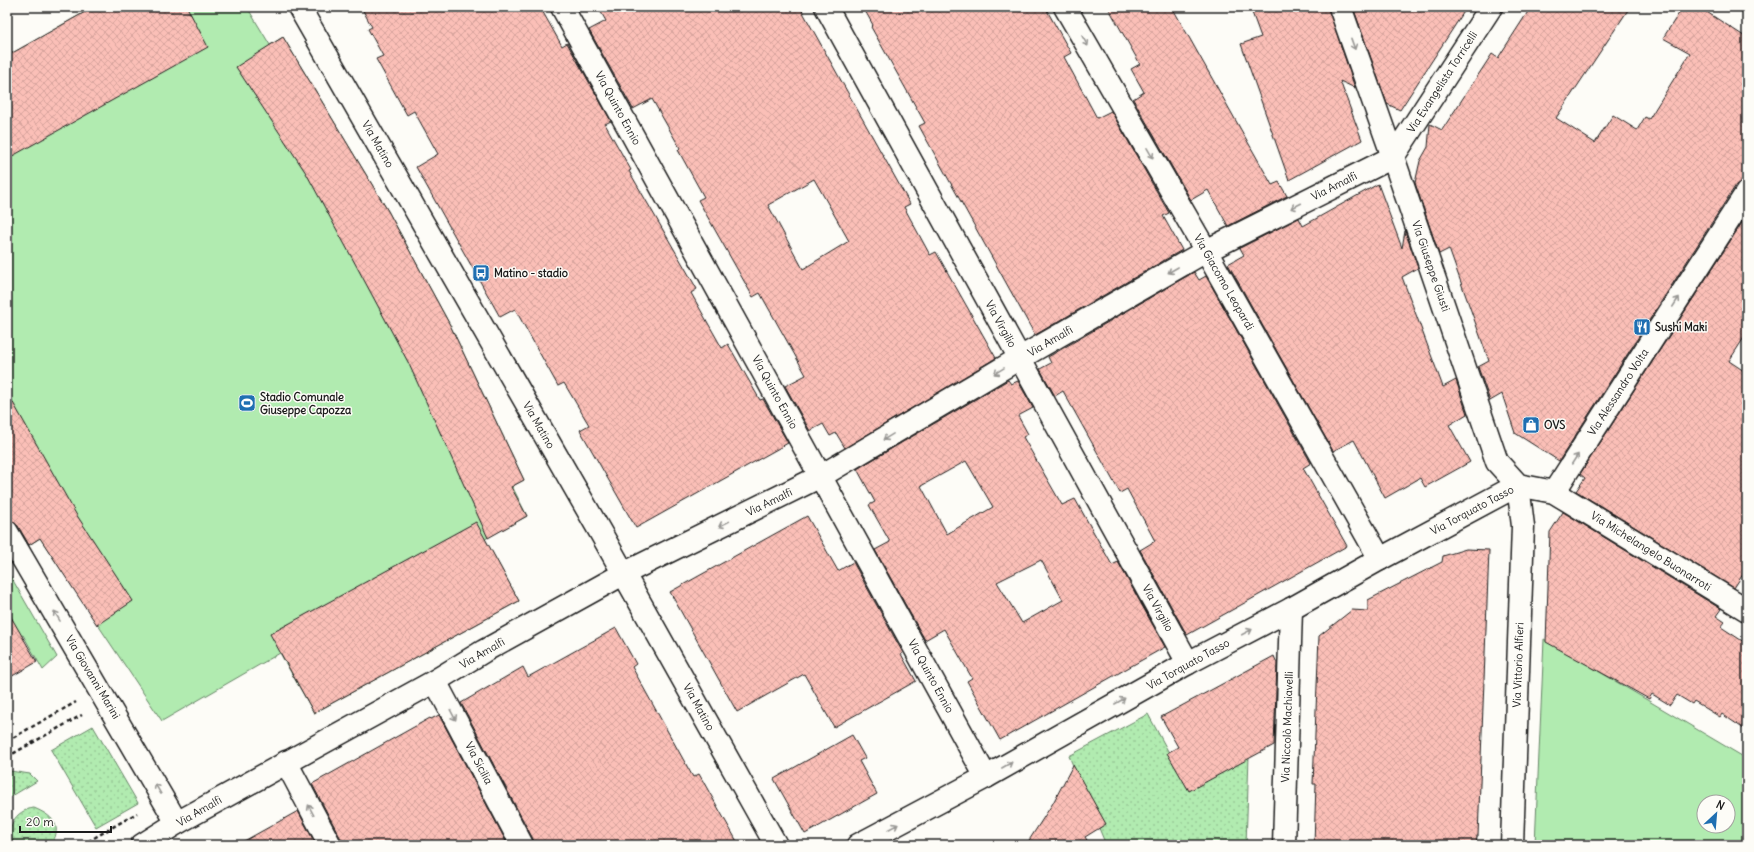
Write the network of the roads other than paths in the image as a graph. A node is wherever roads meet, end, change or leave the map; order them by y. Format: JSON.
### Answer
{"nodes":[{"id":1,"x":299,"y":7,"type":"edge"},
{"id":2,"x":562,"y":7,"type":"edge"},
{"id":3,"x":826,"y":7,"type":"edge"},
{"id":4,"x":1065,"y":7,"type":"edge"},
{"id":5,"x":1340,"y":7,"type":"edge"},
{"id":6,"x":1491,"y":7,"type":"edge"},
{"id":7,"x":1393,"y":157,"type":"junction"},
{"id":8,"x":1747,"y":192,"type":"edge"},
{"id":9,"x":1206,"y":251,"type":"junction"},
{"id":10,"x":1020,"y":358,"type":"junction"},
{"id":11,"x":821,"y":476,"type":"junction"},
{"id":12,"x":1518,"y":485,"type":"junction"},
{"id":13,"x":1554,"y":492,"type":"junction"},
{"id":14,"x":7,"y":532,"type":"edge"},
{"id":15,"x":1380,"y":559,"type":"junction"},
{"id":16,"x":623,"y":574,"type":"junction"},
{"id":17,"x":1746,"y":606,"type":"edge"},
{"id":18,"x":1291,"y":609,"type":"junction"},
{"id":19,"x":1188,"y":663,"type":"junction"},
{"id":20,"x":435,"y":681,"type":"junction"},
{"id":21,"x":286,"y":762,"type":"junction"},
{"id":22,"x":986,"y":777,"type":"junction"},
{"id":23,"x":177,"y":823,"type":"junction"},
{"id":24,"x":142,"y":845,"type":"edge"},
{"id":25,"x":330,"y":845,"type":"edge"},
{"id":26,"x":522,"y":845,"type":"edge"},
{"id":27,"x":776,"y":845,"type":"edge"},
{"id":28,"x":858,"y":845,"type":"edge"},
{"id":29,"x":1284,"y":845,"type":"edge"},
{"id":30,"x":1512,"y":845,"type":"edge"}],
"edges":[{"from":1,"to":16,"type":"street","name":"Via Matino"},
{"from":2,"to":11,"type":"street","name":"Via Quinto Ennio"},
{"from":3,"to":10,"type":"street","name":"Via Virgilio"},
{"from":4,"to":9,"type":"street","name":"Via Giacomo Leopardi","one_way":true},
{"from":5,"to":7,"type":"street","name":"Via Giuseppe Giusti","one_way":true},
{"from":6,"to":7,"type":"street","name":"Via Evangelista Torricelli"},
{"from":7,"to":9,"type":"street","name":"Via Amalfi","one_way":true},
{"from":7,"to":12,"type":"street","name":"Via Giuseppe Giusti"},
{"from":13,"to":8,"type":"street","name":"Via Alessandro Volta","one_way":true},
{"from":9,"to":10,"type":"street","name":"Via Amalfi","one_way":true},
{"from":9,"to":15,"type":"street","name":"Via Giacomo Leopardi"},
{"from":10,"to":11,"type":"street","name":"Via Amalfi","one_way":true},
{"from":10,"to":19,"type":"street","name":"Via Virgilio"},
{"from":11,"to":16,"type":"street","name":"Via Amalfi","one_way":true},
{"from":11,"to":22,"type":"street","name":"Via Quinto Ennio"},
{"from":12,"to":13,"type":"street"},
{"from":12,"to":15,"type":"street","name":"Via Torquato Tasso"},
{"from":12,"to":30,"type":"street","name":"Via Vittorio Alfieri"},
{"from":13,"to":17,"type":"street","name":"Via Michelangelo Buonarroti"},
{"from":23,"to":14,"type":"street","name":"Via Giovanni Marini","one_way":true},
{"from":15,"to":18,"type":"street","name":"Via Torquato Tasso"},
{"from":16,"to":20,"type":"street","name":"Via Amalfi"},
{"from":16,"to":27,"type":"street","name":"Via Matino"},
{"from":19,"to":18,"type":"street","name":"Via Torquato Tasso","one_way":true},
{"from":18,"to":29,"type":"street","name":"Via Niccolò Machiavelli"},
{"from":22,"to":19,"type":"street","name":"Via Torquato Tasso","one_way":true},
{"from":20,"to":21,"type":"street","name":"Via Amalfi"},
{"from":20,"to":26,"type":"street","name":"Via Sicilia","one_way":true},
{"from":21,"to":23,"type":"street","name":"Via Amalfi"},
{"from":25,"to":21,"type":"street","one_way":true},
{"from":28,"to":22,"type":"street","name":"Via Torquato Tasso","one_way":true},
{"from":23,"to":24,"type":"street","name":"Via Amalfi"}]}
